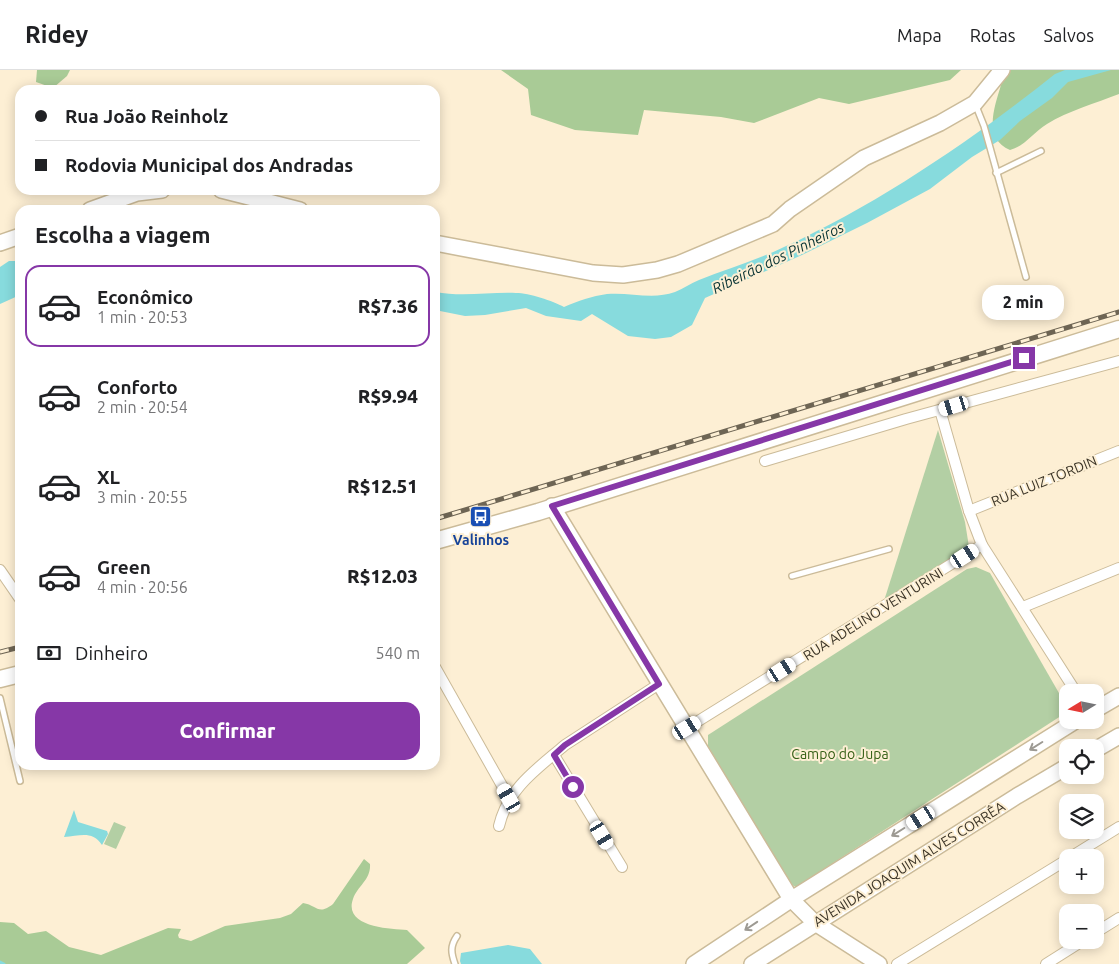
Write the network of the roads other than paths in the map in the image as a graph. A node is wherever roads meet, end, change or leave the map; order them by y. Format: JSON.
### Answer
{"nodes":[{"id":1,"x":1002,"y":70,"type":"edge"},
{"id":2,"x":975,"y":103,"type":"junction"},
{"id":3,"x":1040,"y":151,"type":"dead end"},
{"id":4,"x":996,"y":173,"type":"junction"},
{"id":5,"x":131,"y":195,"type":"edge"},
{"id":6,"x":241,"y":195,"type":"edge"},
{"id":7,"x":104,"y":205,"type":"edge"},
{"id":8,"x":280,"y":205,"type":"edge"},
{"id":9,"x":15,"y":238,"type":"edge"},
{"id":10,"x":0,"y":243,"type":"edge"},
{"id":11,"x":440,"y":244,"type":"edge"},
{"id":12,"x":1026,"y":277,"type":"dead end"},
{"id":13,"x":1119,"y":329,"type":"edge"},
{"id":14,"x":1119,"y":360,"type":"edge"},
{"id":15,"x":940,"y":410,"type":"junction"},
{"id":16,"x":1119,"y":451,"type":"edge"},
{"id":17,"x":765,"y":461,"type":"dead end"},
{"id":18,"x":552,"y":506,"type":"junction"},
{"id":19,"x":969,"y":511,"type":"junction"},
{"id":20,"x":440,"y":540,"type":"edge"},
{"id":21,"x":982,"y":545,"type":"junction"},
{"id":22,"x":890,"y":549,"type":"dead end"},
{"id":23,"x":1119,"y":568,"type":"edge"},
{"id":24,"x":0,"y":570,"type":"edge"},
{"id":25,"x":792,"y":576,"type":"dead end"},
{"id":26,"x":15,"y":592,"type":"edge"},
{"id":27,"x":1023,"y":607,"type":"junction"},
{"id":28,"x":15,"y":675,"type":"edge"},
{"id":29,"x":440,"y":676,"type":"edge"},
{"id":30,"x":0,"y":679,"type":"edge"},
{"id":31,"x":659,"y":684,"type":"junction"},
{"id":32,"x":1071,"y":684,"type":"edge"},
{"id":33,"x":1119,"y":696,"type":"edge"},
{"id":34,"x":0,"y":698,"type":"edge"},
{"id":35,"x":1104,"y":705,"type":"edge"},
{"id":36,"x":687,"y":728,"type":"junction"},
{"id":37,"x":1063,"y":729,"type":"edge"},
{"id":38,"x":1119,"y":736,"type":"edge"},
{"id":39,"x":1104,"y":745,"type":"edge"},
{"id":40,"x":554,"y":755,"type":"junction"},
{"id":41,"x":15,"y":760,"type":"edge"},
{"id":42,"x":17,"y":770,"type":"edge"},
{"id":43,"x":1059,"y":771,"type":"edge"},
{"id":44,"x":20,"y":781,"type":"dead end"},
{"id":45,"x":509,"y":798,"type":"junction"},
{"id":46,"x":498,"y":826,"type":"dead end"},
{"id":47,"x":1119,"y":827,"type":"edge"},
{"id":48,"x":1083,"y":849,"type":"edge"},
{"id":49,"x":1059,"y":864,"type":"edge"},
{"id":50,"x":622,"y":867,"type":"dead end"},
{"id":51,"x":791,"y":899,"type":"junction"},
{"id":52,"x":1119,"y":918,"type":"edge"},
{"id":53,"x":815,"y":923,"type":"junction"},
{"id":54,"x":1104,"y":927,"type":"edge"},
{"id":55,"x":457,"y":936,"type":"dead end"},
{"id":56,"x":1070,"y":949,"type":"edge"},
{"id":57,"x":455,"y":964,"type":"edge"},
{"id":58,"x":694,"y":964,"type":"edge"},
{"id":59,"x":752,"y":964,"type":"edge"},
{"id":60,"x":879,"y":964,"type":"edge"},
{"id":61,"x":897,"y":964,"type":"edge"},
{"id":62,"x":1046,"y":964,"type":"edge"}],
"edges":[{"from":1,"to":2,"type":"main road"},
{"from":2,"to":4,"type":"lane"},
{"from":2,"to":11,"type":"main road"},
{"from":3,"to":4,"type":"lane"},
{"from":4,"to":12,"type":"lane"},
{"from":5,"to":7,"type":"main road"},
{"from":6,"to":8,"type":"main road"},
{"from":9,"to":10,"type":"main road"},
{"from":13,"to":18,"type":"main road"},
{"from":14,"to":15,"type":"street"},
{"from":15,"to":17,"type":"street"},
{"from":15,"to":19,"type":"street"},
{"from":16,"to":19,"type":"street","name":"RUA LUIZ TORDIN"},
{"from":18,"to":20,"type":"main road"},
{"from":18,"to":31,"type":"main road"},
{"from":19,"to":21,"type":"street"},
{"from":21,"to":27,"type":"street"},
{"from":21,"to":36,"type":"street","name":"RUA ADELINO VENTURINI"},
{"from":22,"to":25,"type":"lane"},
{"from":23,"to":27,"type":"street"},
{"from":24,"to":26,"type":"street"},
{"from":27,"to":32,"type":"street"},
{"from":28,"to":30,"type":"main road"},
{"from":29,"to":45,"type":"street"},
{"from":31,"to":36,"type":"main road"},
{"from":31,"to":40,"type":"street"},
{"from":33,"to":35,"type":"main road"},
{"from":34,"to":41,"type":"lane"},
{"from":36,"to":51,"type":"main road"},
{"from":37,"to":51,"type":"main road","one_way":true},
{"from":38,"to":39,"type":"main road"},
{"from":40,"to":45,"type":"street"},
{"from":40,"to":50,"type":"street"},
{"from":42,"to":44,"type":"lane"},
{"from":43,"to":53,"type":"main road","name":"AVENIDA JOAQUIM ALVES CORRÊA"},
{"from":45,"to":46,"type":"street"},
{"from":47,"to":48,"type":"street"},
{"from":49,"to":61,"type":"street"},
{"from":51,"to":53,"type":"main road"},
{"from":51,"to":58,"type":"main road","one_way":true},
{"from":52,"to":54,"type":"street"},
{"from":53,"to":59,"type":"main road","name":"AVENIDA JOAQUIM ALVES CORRÊA"},
{"from":53,"to":60,"type":"main road"},
{"from":55,"to":57,"type":"lane"},
{"from":56,"to":62,"type":"street"}]}
